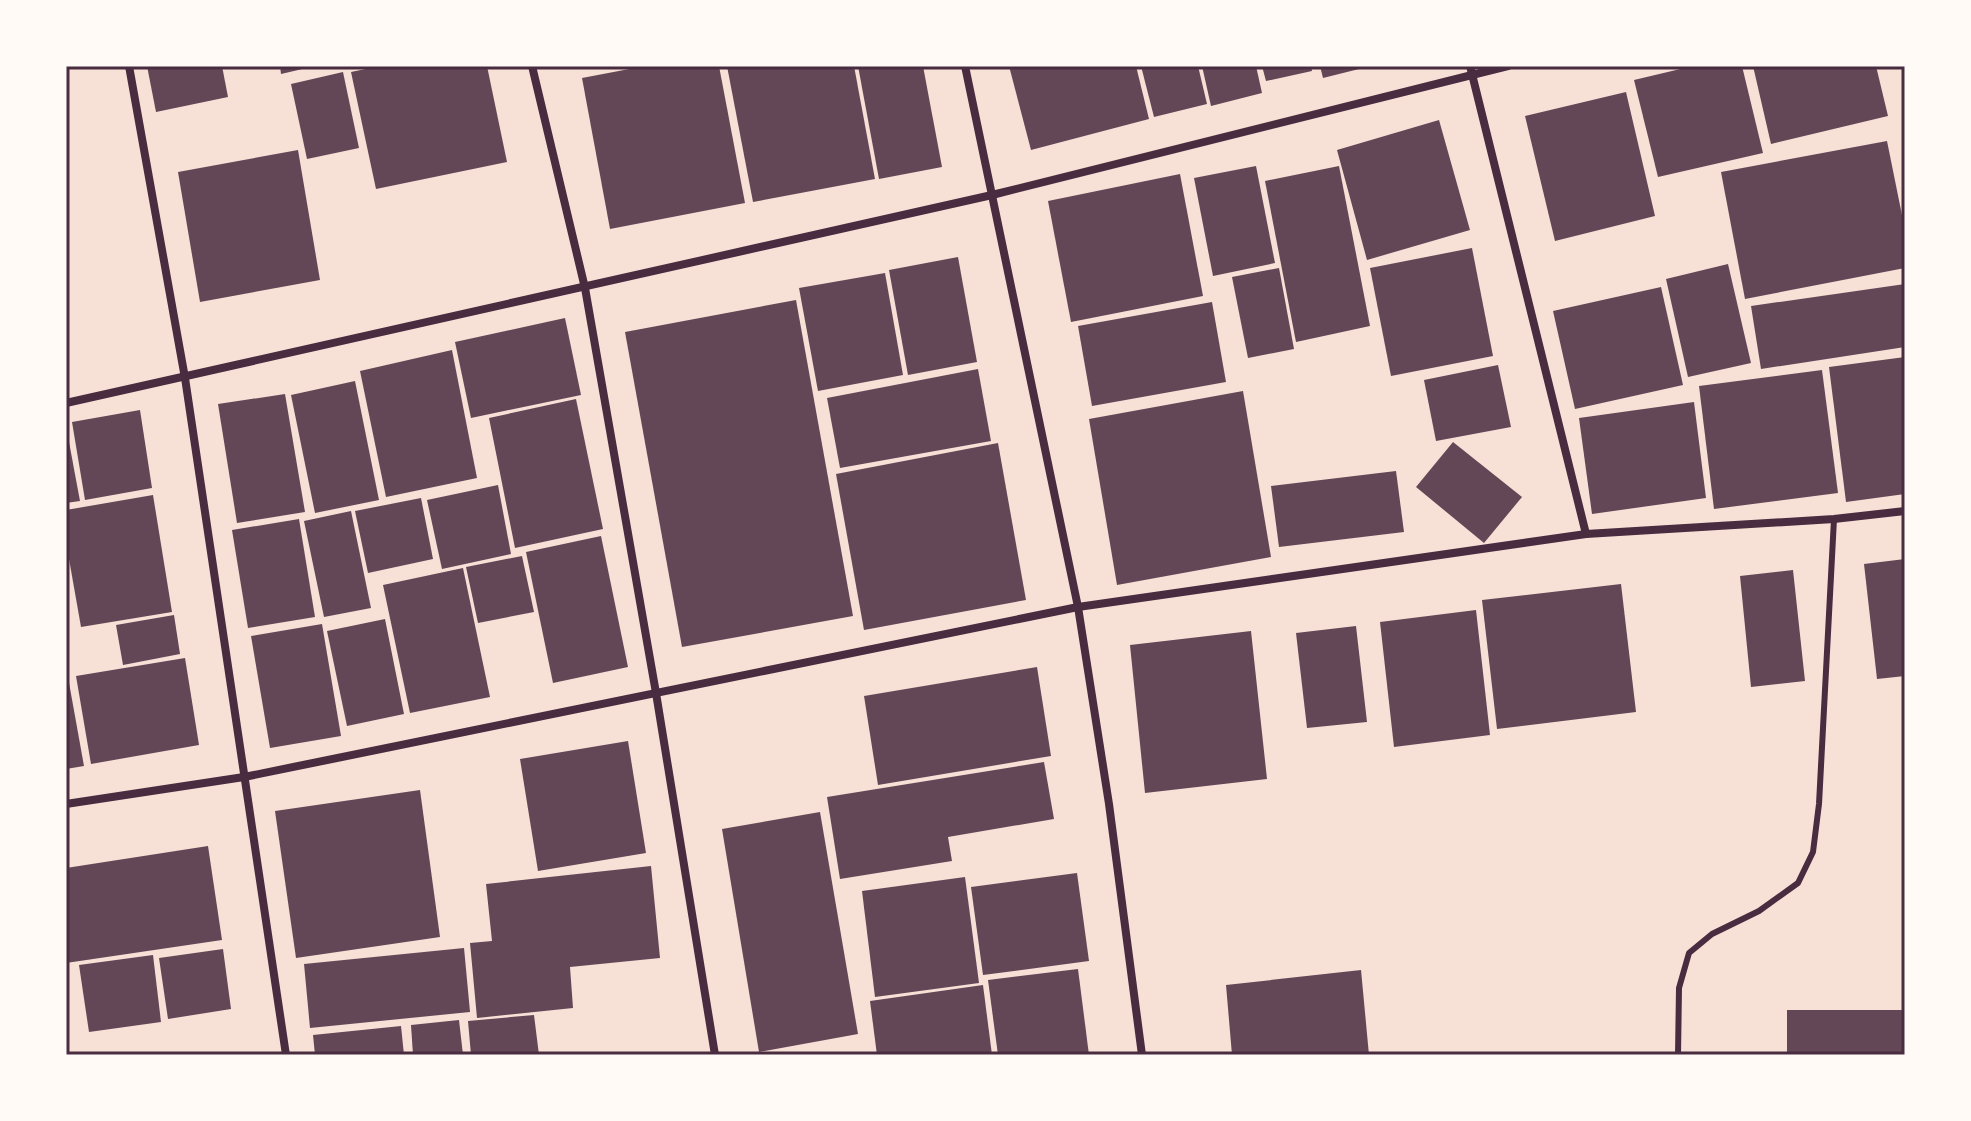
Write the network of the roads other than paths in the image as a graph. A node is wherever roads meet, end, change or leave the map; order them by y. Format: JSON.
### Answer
{"nodes":[{"id":1,"x":129,"y":66,"type":"edge"},
{"id":2,"x":532,"y":66,"type":"edge"},
{"id":3,"x":965,"y":66,"type":"edge"},
{"id":4,"x":1508,"y":66,"type":"edge"},
{"id":5,"x":1471,"y":70,"type":"edge"},
{"id":6,"x":992,"y":195,"type":"junction"},
{"id":7,"x":585,"y":288,"type":"junction"},
{"id":8,"x":185,"y":378,"type":"junction"},
{"id":9,"x":66,"y":403,"type":"edge"},
{"id":10,"x":1905,"y":511,"type":"edge"},
{"id":11,"x":1834,"y":519,"type":"junction"},
{"id":12,"x":1586,"y":534,"type":"junction"},
{"id":13,"x":1078,"y":607,"type":"junction"},
{"id":14,"x":656,"y":693,"type":"junction"},
{"id":15,"x":244,"y":777,"type":"junction"},
{"id":16,"x":66,"y":804,"type":"edge"},
{"id":17,"x":286,"y":1055,"type":"edge"},
{"id":18,"x":715,"y":1055,"type":"edge"},
{"id":19,"x":1142,"y":1055,"type":"edge"},
{"id":20,"x":1678,"y":1055,"type":"edge"}],
"edges":[{"from":1,"to":8,"type":"street"},
{"from":2,"to":7,"type":"street"},
{"from":3,"to":6,"type":"street"},
{"from":4,"to":5,"type":"street"},
{"from":5,"to":6,"type":"street"},
{"from":5,"to":12,"type":"street"},
{"from":6,"to":7,"type":"street"},
{"from":6,"to":13,"type":"street"},
{"from":7,"to":8,"type":"street"},
{"from":7,"to":14,"type":"street"},
{"from":8,"to":9,"type":"street"},
{"from":8,"to":15,"type":"street"},
{"from":10,"to":11,"type":"street"},
{"from":11,"to":12,"type":"street"},
{"from":11,"to":20,"type":"lane"},
{"from":12,"to":13,"type":"street"},
{"from":13,"to":14,"type":"street"},
{"from":13,"to":19,"type":"street"},
{"from":14,"to":15,"type":"street"},
{"from":14,"to":18,"type":"street"},
{"from":15,"to":16,"type":"street"},
{"from":15,"to":17,"type":"street"}]}
